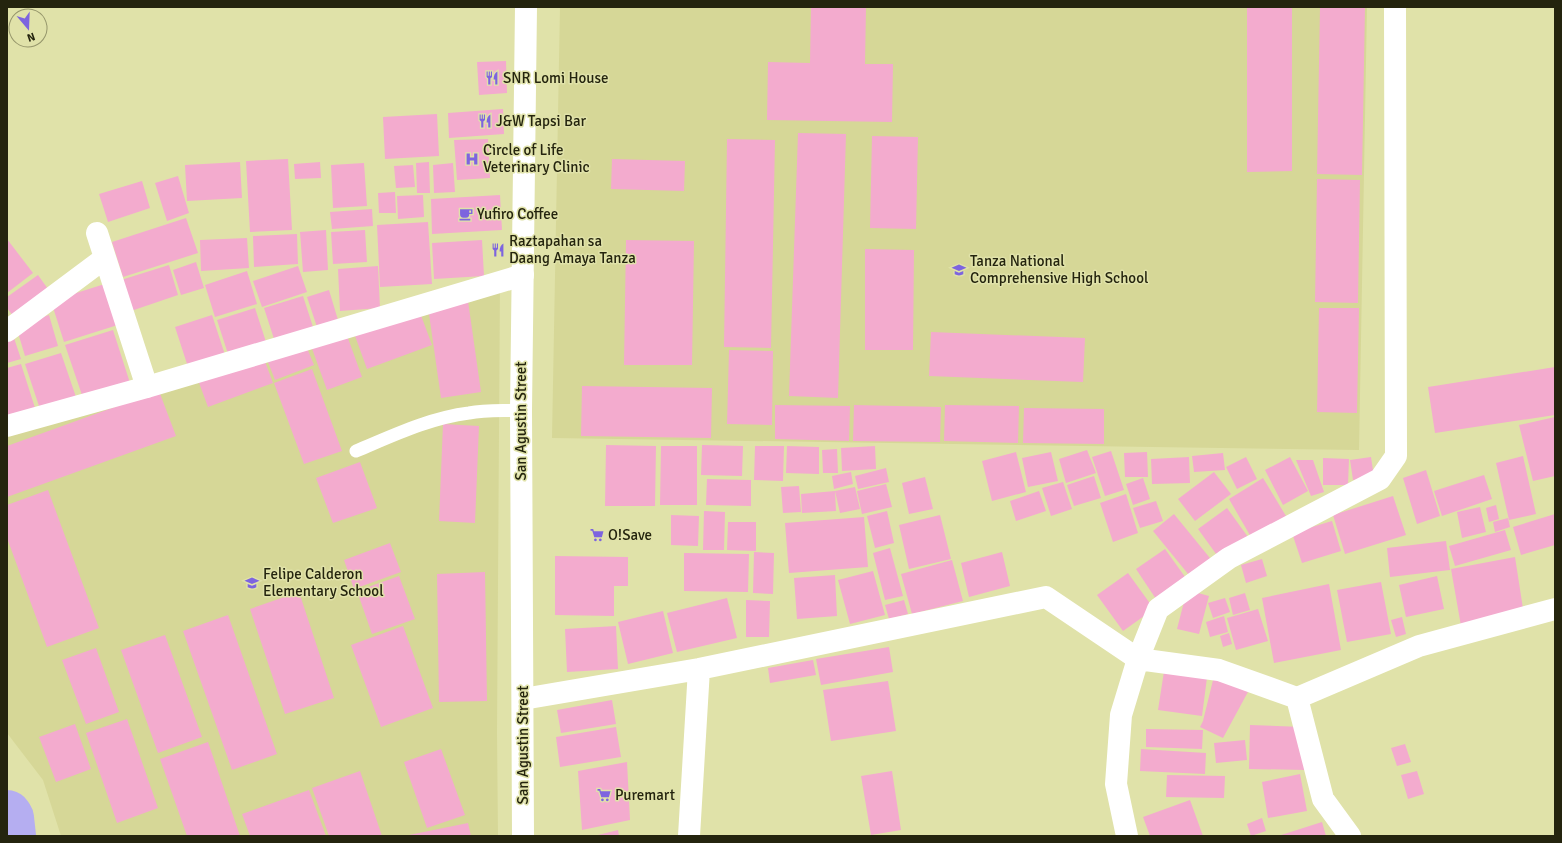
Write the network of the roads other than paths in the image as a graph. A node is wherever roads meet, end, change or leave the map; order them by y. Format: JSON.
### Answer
{"nodes":[{"id":1,"x":526,"y":7,"type":"edge"},
{"id":2,"x":1396,"y":7,"type":"edge"},
{"id":3,"x":97,"y":233,"type":"dead end"},
{"id":4,"x":105,"y":258,"type":"junction"},
{"id":5,"x":523,"y":276,"type":"junction"},
{"id":6,"x":7,"y":331,"type":"edge"},
{"id":7,"x":147,"y":387,"type":"junction"},
{"id":8,"x":521,"y":410,"type":"junction"},
{"id":9,"x":7,"y":426,"type":"edge"},
{"id":10,"x":356,"y":451,"type":"dead end"},
{"id":11,"x":1555,"y":609,"type":"edge"},
{"id":12,"x":1138,"y":659,"type":"junction"},
{"id":13,"x":699,"y":669,"type":"junction"},
{"id":14,"x":1297,"y":698,"type":"junction"},
{"id":15,"x":523,"y":699,"type":"junction"},
{"id":16,"x":522,"y":836,"type":"edge"},
{"id":17,"x":689,"y":836,"type":"edge"},
{"id":18,"x":1128,"y":836,"type":"edge"},
{"id":19,"x":1350,"y":836,"type":"edge"}],
"edges":[{"from":1,"to":5,"type":"street","name":"San Agustin Street"},
{"from":2,"to":12,"type":"street"},
{"from":3,"to":4,"type":"street"},
{"from":4,"to":6,"type":"street"},
{"from":4,"to":7,"type":"street"},
{"from":5,"to":7,"type":"street"},
{"from":5,"to":8,"type":"street","name":"San Agustin Street"},
{"from":7,"to":9,"type":"street"},
{"from":8,"to":10,"type":"lane"},
{"from":8,"to":15,"type":"street","name":"San Agustin Street"},
{"from":11,"to":14,"type":"street"},
{"from":12,"to":13,"type":"street"},
{"from":12,"to":14,"type":"street"},
{"from":12,"to":18,"type":"street"},
{"from":13,"to":15,"type":"street"},
{"from":13,"to":17,"type":"street"},
{"from":14,"to":19,"type":"street"},
{"from":15,"to":16,"type":"street","name":"San Agustin Street"}]}
